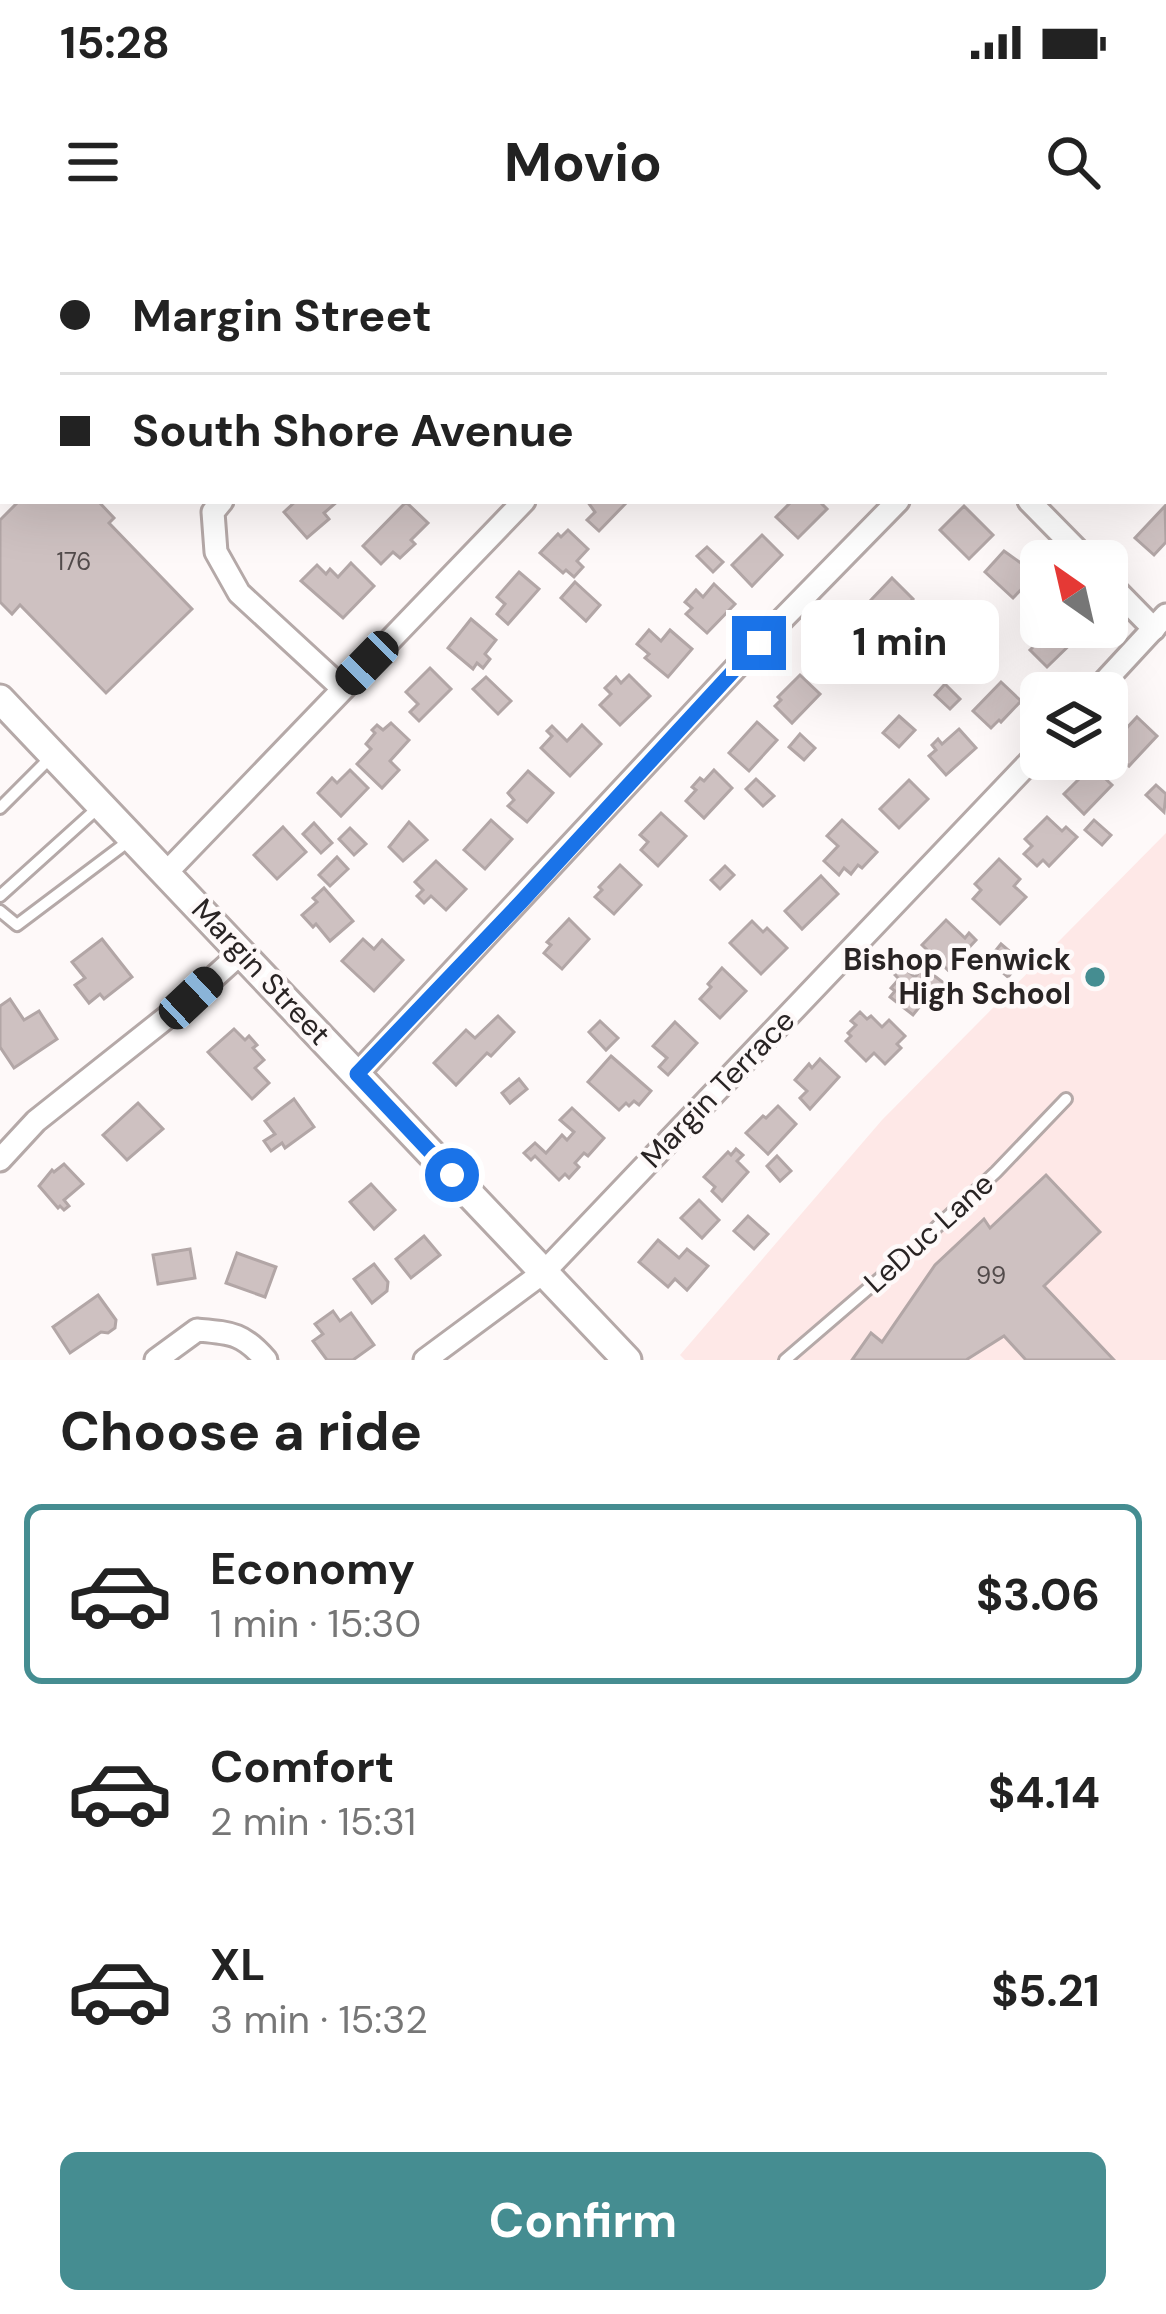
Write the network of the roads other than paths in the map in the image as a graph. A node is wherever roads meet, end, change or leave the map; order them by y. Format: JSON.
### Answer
{"nodes":[{"id":1,"x":220,"y":504,"type":"edge"},
{"id":2,"x":521,"y":504,"type":"edge"},
{"id":3,"x":895,"y":504,"type":"edge"},
{"id":4,"x":1032,"y":504,"type":"edge"},
{"id":5,"x":1067,"y":540,"type":"edge"},
{"id":6,"x":1128,"y":596,"type":"edge"},
{"id":7,"x":1160,"y":621,"type":"edge"},
{"id":8,"x":1113,"y":672,"type":"edge"},
{"id":9,"x":342,"y":688,"type":"junction"},
{"id":10,"x":3,"y":709,"type":"edge"},
{"id":11,"x":48,"y":749,"type":"junction"},
{"id":12,"x":1020,"y":772,"type":"edge"},
{"id":13,"x":101,"y":805,"type":"junction"},
{"id":14,"x":0,"y":808,"type":"edge"},
{"id":15,"x":132,"y":838,"type":"junction"},
{"id":16,"x":166,"y":872,"type":"junction"},
{"id":17,"x":0,"y":896,"type":"edge"},
{"id":18,"x":0,"y":911,"type":"edge"},
{"id":19,"x":242,"y":952,"type":"junction"},
{"id":20,"x":357,"y":1074,"type":"junction"},
{"id":21,"x":1066,"y":1099,"type":"dead end"},
{"id":22,"x":0,"y":1160,"type":"edge"},
{"id":23,"x":544,"y":1272,"type":"junction"},
{"id":24,"x":156,"y":1360,"type":"edge"},
{"id":25,"x":266,"y":1360,"type":"edge"},
{"id":26,"x":425,"y":1360,"type":"edge"},
{"id":27,"x":627,"y":1360,"type":"edge"},
{"id":28,"x":785,"y":1360,"type":"edge"}],
"edges":[{"from":1,"to":9,"type":"street"},
{"from":2,"to":9,"type":"street"},
{"from":3,"to":20,"type":"street"},
{"from":4,"to":5,"type":"street"},
{"from":6,"to":7,"type":"street"},
{"from":7,"to":8,"type":"street"},
{"from":9,"to":16,"type":"street"},
{"from":10,"to":11,"type":"main road","name":"Margin Street"},
{"from":11,"to":13,"type":"main road","name":"Margin Street"},
{"from":11,"to":14,"type":"lane"},
{"from":12,"to":23,"type":"street","name":"Margin Terrace"},
{"from":13,"to":15,"type":"main road","name":"Margin Street"},
{"from":13,"to":17,"type":"lane"},
{"from":15,"to":16,"type":"main road","name":"Margin Street"},
{"from":15,"to":18,"type":"lane"},
{"from":16,"to":19,"type":"main road","name":"Margin Street"},
{"from":19,"to":20,"type":"main road","name":"Margin Street"},
{"from":19,"to":22,"type":"street"},
{"from":20,"to":23,"type":"main road","name":"Margin Street"},
{"from":21,"to":28,"type":"lane","name":"LeDuc Lane"},
{"from":23,"to":26,"type":"street","name":"Margin Terrace"},
{"from":23,"to":27,"type":"main road","name":"Margin Street"},
{"from":24,"to":25,"type":"street"}]}
